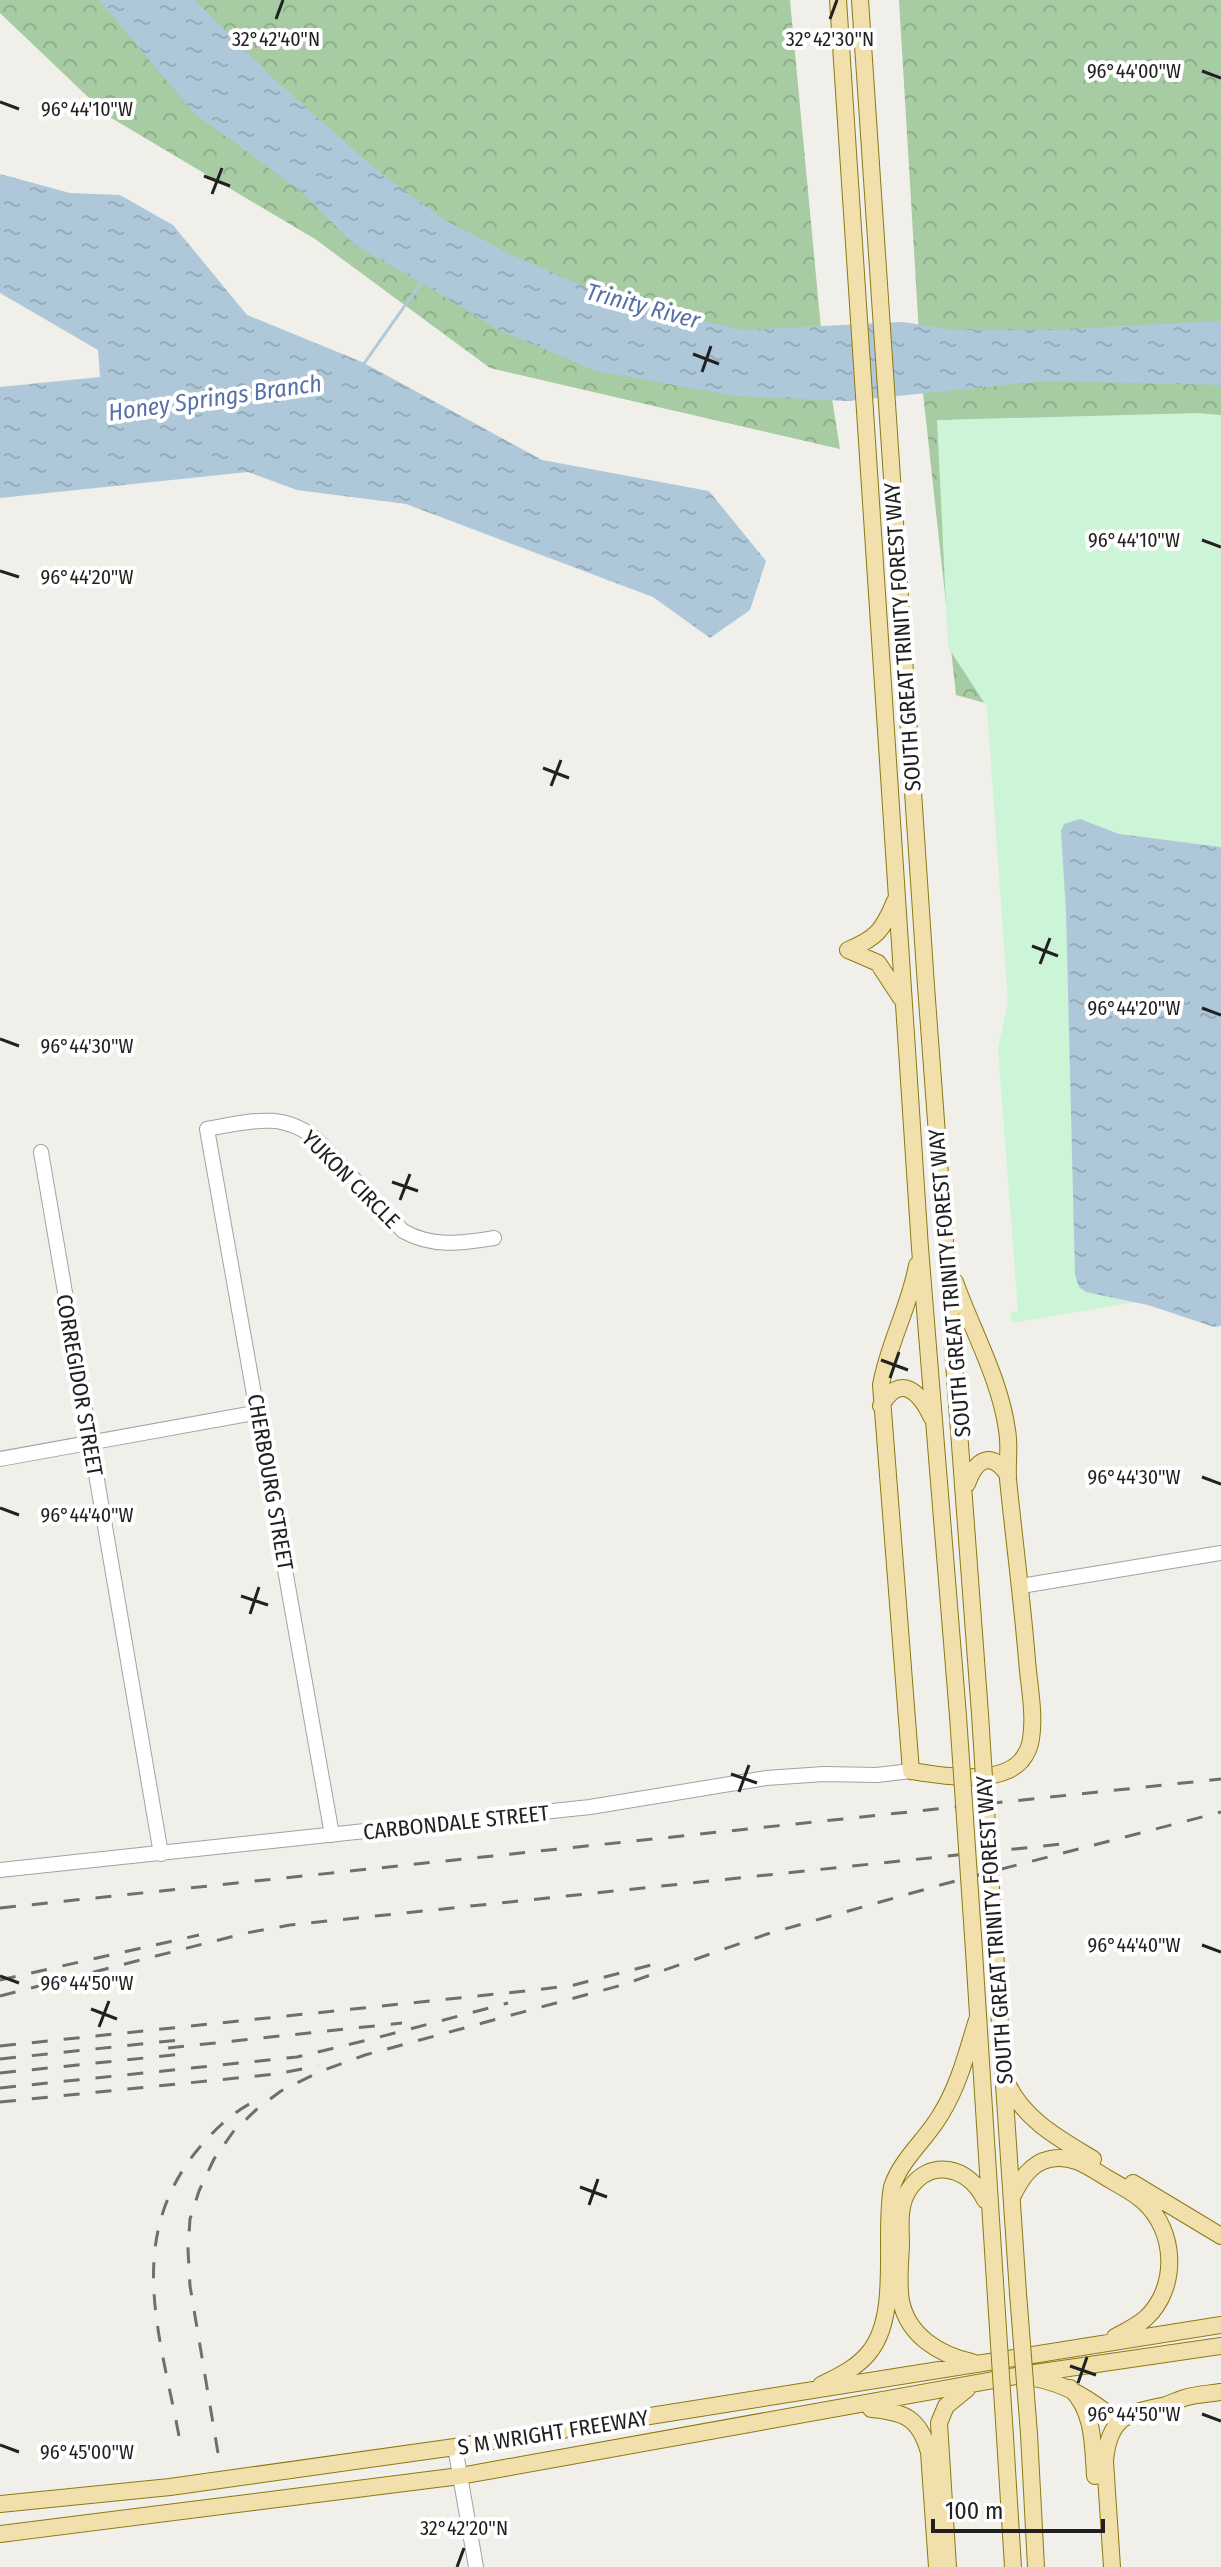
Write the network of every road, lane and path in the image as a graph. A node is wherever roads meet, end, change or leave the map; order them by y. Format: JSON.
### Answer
{"nodes":[{"id":1,"x":838,"y":0,"type":"edge"},
{"id":2,"x":860,"y":0,"type":"edge"},
{"id":3,"x":897,"y":895,"type":"junction"},
{"id":4,"x":900,"y":950,"type":"junction"},
{"id":5,"x":903,"y":1003,"type":"junction"},
{"id":6,"x":929,"y":1029,"type":"junction"},
{"id":7,"x":207,"y":1129,"type":"joint"},
{"id":8,"x":41,"y":1152,"type":"dead end"},
{"id":9,"x":494,"y":1238,"type":"dead end"},
{"id":10,"x":920,"y":1248,"type":"junction"},
{"id":11,"x":948,"y":1261,"type":"junction"},
{"id":12,"x":881,"y":1406,"type":"junction"},
{"id":13,"x":259,"y":1412,"type":"junction"},
{"id":14,"x":937,"y":1429,"type":"junction"},
{"id":15,"x":90,"y":1443,"type":"junction"},
{"id":16,"x":0,"y":1459,"type":"edge"},
{"id":17,"x":1008,"y":1475,"type":"junction"},
{"id":18,"x":965,"y":1489,"type":"junction"},
{"id":19,"x":1221,"y":1553,"type":"edge"},
{"id":20,"x":1021,"y":1586,"type":"junction"},
{"id":21,"x":911,"y":1771,"type":"junction"},
{"id":22,"x":332,"y":1835,"type":"junction"},
{"id":23,"x":161,"y":1854,"type":"junction"},
{"id":24,"x":0,"y":1870,"type":"edge"},
{"id":25,"x":977,"y":2020,"type":"junction"},
{"id":26,"x":1004,"y":2075,"type":"junction"},
{"id":27,"x":1012,"y":2199,"type":"junction"},
{"id":28,"x":988,"y":2207,"type":"junction"},
{"id":29,"x":1221,"y":2236,"type":"edge"},
{"id":30,"x":1221,"y":2325,"type":"edge"},
{"id":31,"x":1103,"y":2343,"type":"junction"},
{"id":32,"x":1221,"y":2346,"type":"edge"},
{"id":33,"x":981,"y":2364,"type":"junction"},
{"id":34,"x":1021,"y":2375,"type":"junction"},
{"id":35,"x":972,"y":2386,"type":"junction"},
{"id":36,"x":1070,"y":2388,"type":"junction"},
{"id":37,"x":1221,"y":2392,"type":"edge"},
{"id":38,"x":804,"y":2393,"type":"junction"},
{"id":39,"x":849,"y":2407,"type":"junction"},
{"id":40,"x":1116,"y":2419,"type":"junction"},
{"id":41,"x":455,"y":2447,"type":"junction"},
{"id":42,"x":1093,"y":2452,"type":"junction"},
{"id":43,"x":460,"y":2476,"type":"junction"},
{"id":44,"x":0,"y":2504,"type":"edge"},
{"id":45,"x":0,"y":2534,"type":"edge"},
{"id":46,"x":476,"y":2567,"type":"edge"},
{"id":47,"x":937,"y":2567,"type":"edge"},
{"id":48,"x":948,"y":2567,"type":"edge"},
{"id":49,"x":1013,"y":2567,"type":"edge"},
{"id":50,"x":1036,"y":2567,"type":"edge"},
{"id":51,"x":1101,"y":2567,"type":"edge"},
{"id":52,"x":1112,"y":2567,"type":"edge"}],
"edges":[{"from":1,"to":3,"type":"main road","name":"SOUTH GREAT TRINITY FOREST WAY"},
{"from":2,"to":6,"type":"main road","name":"SOUTH GREAT TRINITY FOREST WAY"},
{"from":3,"to":4,"type":"main road","name":"SOUTH GREAT TRINITY FOREST WAY"},
{"from":3,"to":5,"type":"main road"},
{"from":4,"to":5,"type":"main road","name":"SOUTH GREAT TRINITY FOREST WAY"},
{"from":4,"to":6,"type":"main road"},
{"from":5,"to":10,"type":"main road","name":"SOUTH GREAT TRINITY FOREST WAY"},
{"from":6,"to":11,"type":"main road","name":"SOUTH GREAT TRINITY FOREST WAY"},
{"from":7,"to":9,"type":"street","name":"YUKON CIRCLE"},
{"from":7,"to":13,"type":"street","name":"CHERBOURG STREET"},
{"from":8,"to":15,"type":"street","name":"CORREGIDOR STREET"},
{"from":10,"to":12,"type":"main road"},
{"from":10,"to":14,"type":"main road","name":"SOUTH GREAT TRINITY FOREST WAY"},
{"from":11,"to":17,"type":"main road"},
{"from":11,"to":18,"type":"main road","name":"SOUTH GREAT TRINITY FOREST WAY"},
{"from":12,"to":14,"type":"main road"},
{"from":12,"to":21,"type":"main road"},
{"from":13,"to":15,"type":"street"},
{"from":13,"to":22,"type":"street","name":"CHERBOURG STREET"},
{"from":14,"to":25,"type":"main road","name":"SOUTH GREAT TRINITY FOREST WAY","bridge":true},
{"from":15,"to":16,"type":"street"},
{"from":15,"to":23,"type":"street","name":"CORREGIDOR STREET"},
{"from":17,"to":18,"type":"main road"},
{"from":17,"to":20,"type":"main road"},
{"from":18,"to":26,"type":"main road","name":"SOUTH GREAT TRINITY FOREST WAY","bridge":true},
{"from":19,"to":20,"type":"street"},
{"from":20,"to":21,"type":"main road"},
{"from":21,"to":22,"type":"street","name":"CARBONDALE STREET"},
{"from":22,"to":23,"type":"street","name":"CARBONDALE STREET"},
{"from":23,"to":24,"type":"street","name":"CARBONDALE STREET"},
{"from":25,"to":28,"type":"main road","name":"SOUTH GREAT TRINITY FOREST WAY"},
{"from":25,"to":38,"type":"main road"},
{"from":26,"to":27,"type":"main road","name":"SOUTH GREAT TRINITY FOREST WAY"},
{"from":26,"to":29,"type":"main road"},
{"from":27,"to":31,"type":"main road"},
{"from":27,"to":50,"type":"main road","name":"SOUTH GREAT TRINITY FOREST WAY","bridge":true},
{"from":28,"to":33,"type":"main road"},
{"from":28,"to":49,"type":"main road","name":"SOUTH GREAT TRINITY FOREST WAY","bridge":true},
{"from":30,"to":31,"type":"main road","name":"S M WRIGHT FREEWAY"},
{"from":31,"to":33,"type":"main road","name":"S M WRIGHT FREEWAY"},
{"from":32,"to":34,"type":"main road","name":"S M WRIGHT FREEWAY"},
{"from":33,"to":38,"type":"main road","name":"S M WRIGHT FREEWAY"},
{"from":34,"to":35,"type":"main road","name":"S M WRIGHT FREEWAY"},
{"from":34,"to":36,"type":"main road"},
{"from":35,"to":39,"type":"main road","name":"S M WRIGHT FREEWAY"},
{"from":35,"to":48,"type":"main road"},
{"from":36,"to":40,"type":"main road"},
{"from":36,"to":42,"type":"main road"},
{"from":37,"to":40,"type":"main road"},
{"from":38,"to":41,"type":"main road","name":"S M WRIGHT FREEWAY"},
{"from":39,"to":43,"type":"main road","name":"S M WRIGHT FREEWAY"},
{"from":39,"to":47,"type":"main road"},
{"from":40,"to":42,"type":"main road"},
{"from":40,"to":52,"type":"main road"},
{"from":41,"to":43,"type":"street"},
{"from":41,"to":44,"type":"main road","name":"S M WRIGHT FREEWAY"},
{"from":42,"to":51,"type":"main road"},
{"from":43,"to":45,"type":"main road","name":"S M WRIGHT FREEWAY"},
{"from":43,"to":46,"type":"street"}]}
